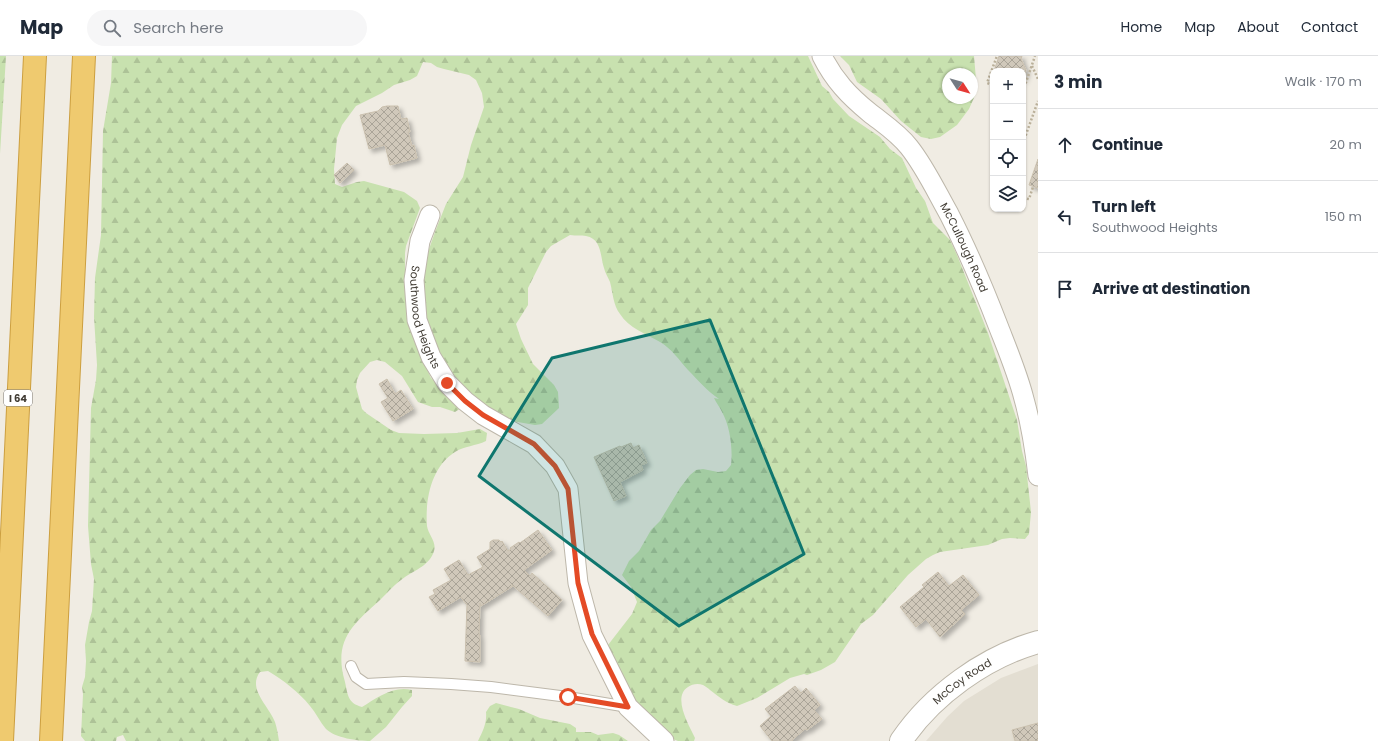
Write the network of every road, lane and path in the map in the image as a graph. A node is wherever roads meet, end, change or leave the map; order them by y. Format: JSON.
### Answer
{"nodes":[{"id":1,"x":35,"y":56,"type":"edge"},
{"id":2,"x":84,"y":56,"type":"edge"},
{"id":3,"x":822,"y":56,"type":"edge"},
{"id":4,"x":997,"y":56,"type":"edge"},
{"id":5,"x":1035,"y":56,"type":"edge"},
{"id":6,"x":1032,"y":66,"type":"junction"},
{"id":7,"x":993,"y":68,"type":"edge"},
{"id":8,"x":990,"y":75,"type":"edge"},
{"id":9,"x":1038,"y":79,"type":"edge"},
{"id":10,"x":1026,"y":83,"type":"edge"},
{"id":11,"x":990,"y":84,"type":"edge"},
{"id":12,"x":1038,"y":101,"type":"edge"},
{"id":13,"x":1024,"y":140,"type":"edge"},
{"id":14,"x":1033,"y":187,"type":"dead end"},
{"id":15,"x":1026,"y":198,"type":"edge"},
{"id":16,"x":430,"y":215,"type":"dead end"},
{"id":17,"x":1038,"y":476,"type":"edge"},
{"id":18,"x":1038,"y":642,"type":"edge"},
{"id":19,"x":351,"y":666,"type":"dead end"},
{"id":20,"x":628,"y":707,"type":"junction"},
{"id":21,"x":2,"y":741,"type":"edge"},
{"id":22,"x":51,"y":741,"type":"edge"},
{"id":23,"x":664,"y":741,"type":"edge"},
{"id":24,"x":901,"y":741,"type":"edge"}],
"edges":[{"from":1,"to":21,"type":"highway","number":"I 64"},
{"from":2,"to":22,"type":"highway"},
{"from":3,"to":17,"type":"street","name":"McCullough Road"},
{"from":4,"to":7,"type":"path"},
{"from":5,"to":6,"type":"path"},
{"from":6,"to":9,"type":"path"},
{"from":6,"to":10,"type":"path"},
{"from":8,"to":11,"type":"path"},
{"from":12,"to":13,"type":"path"},
{"from":14,"to":15,"type":"path"},
{"from":16,"to":20,"type":"street","name":"Southwood Heights"},
{"from":18,"to":24,"type":"street","name":"McCoy Road"},
{"from":19,"to":20,"type":"lane"},
{"from":20,"to":23,"type":"street","name":"Southwood Heights"}]}
